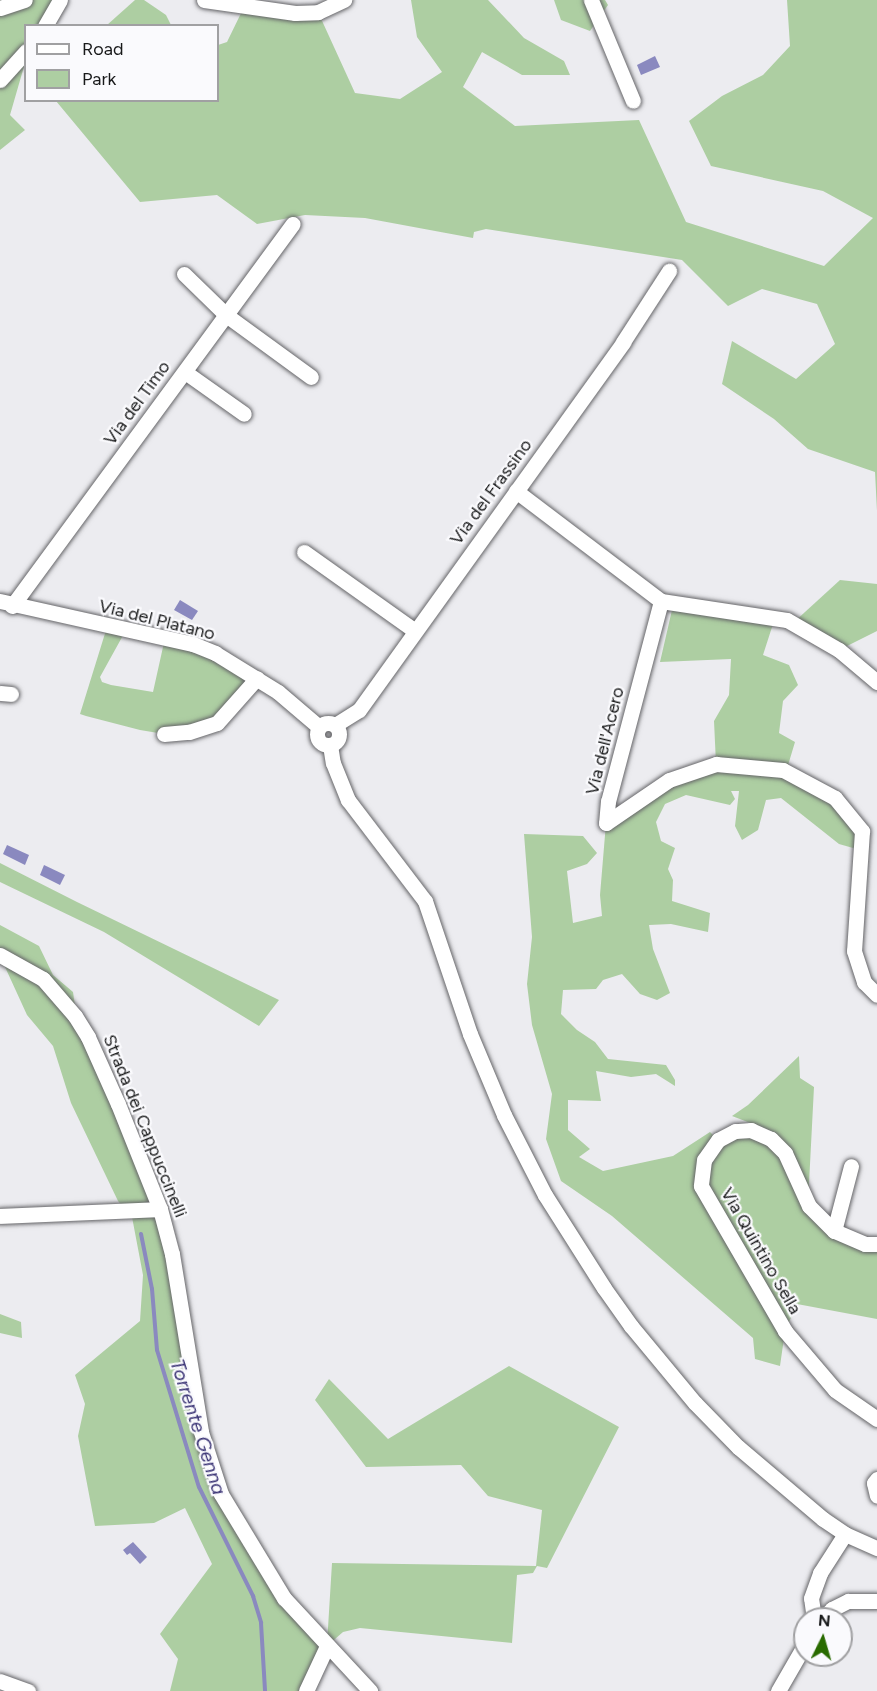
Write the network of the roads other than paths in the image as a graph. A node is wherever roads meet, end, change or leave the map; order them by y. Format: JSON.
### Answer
{"nodes":[{"id":1,"x":25,"y":0,"type":"edge"},
{"id":2,"x":60,"y":0,"type":"edge"},
{"id":3,"x":204,"y":0,"type":"edge"},
{"id":4,"x":344,"y":0,"type":"edge"},
{"id":5,"x":591,"y":0,"type":"edge"},
{"id":6,"x":0,"y":8,"type":"edge"},
{"id":7,"x":46,"y":24,"type":"edge"},
{"id":8,"x":24,"y":53,"type":"edge"},
{"id":9,"x":0,"y":80,"type":"edge"},
{"id":10,"x":633,"y":101,"type":"dead end"},
{"id":11,"x":293,"y":224,"type":"dead end"},
{"id":12,"x":669,"y":271,"type":"dead end"},
{"id":13,"x":184,"y":274,"type":"dead end"},
{"id":14,"x":226,"y":315,"type":"junction"},
{"id":15,"x":185,"y":372,"type":"junction"},
{"id":16,"x":311,"y":377,"type":"dead end"},
{"id":17,"x":244,"y":414,"type":"dead end"},
{"id":18,"x":516,"y":490,"type":"junction"},
{"id":19,"x":304,"y":552,"type":"dead end"},
{"id":20,"x":661,"y":601,"type":"junction"},
{"id":21,"x":6,"y":604,"type":"edge"},
{"id":22,"x":415,"y":631,"type":"junction"},
{"id":23,"x":257,"y":678,"type":"junction"},
{"id":24,"x":877,"y":682,"type":"edge"},
{"id":25,"x":335,"y":725,"type":"junction"},
{"id":26,"x":319,"y":727,"type":"junction"},
{"id":27,"x":164,"y":734,"type":"dead end"},
{"id":28,"x":330,"y":745,"type":"junction"},
{"id":29,"x":0,"y":955,"type":"edge"},
{"id":30,"x":877,"y":995,"type":"edge"},
{"id":31,"x":851,"y":1166,"type":"dead end"},
{"id":32,"x":160,"y":1209,"type":"junction"},
{"id":33,"x":0,"y":1216,"type":"edge"},
{"id":34,"x":834,"y":1231,"type":"junction"},
{"id":35,"x":877,"y":1244,"type":"edge"},
{"id":36,"x":877,"y":1419,"type":"edge"},
{"id":37,"x":877,"y":1479,"type":"edge"},
{"id":38,"x":877,"y":1496,"type":"edge"},
{"id":39,"x":844,"y":1534,"type":"junction"},
{"id":40,"x":877,"y":1548,"type":"edge"},
{"id":41,"x":877,"y":1601,"type":"edge"},
{"id":42,"x":812,"y":1607,"type":"edge"},
{"id":43,"x":836,"y":1607,"type":"edge"},
{"id":44,"x":327,"y":1646,"type":"junction"},
{"id":45,"x":793,"y":1665,"type":"edge"},
{"id":46,"x":0,"y":1680,"type":"edge"},
{"id":47,"x":28,"y":1691,"type":"edge"},
{"id":48,"x":306,"y":1691,"type":"edge"},
{"id":49,"x":370,"y":1691,"type":"edge"},
{"id":50,"x":778,"y":1691,"type":"edge"}],
"edges":[{"from":1,"to":6,"type":"street"},
{"from":2,"to":7,"type":"street"},
{"from":3,"to":4,"type":"street"},
{"from":5,"to":10,"type":"street"},
{"from":8,"to":9,"type":"street"},
{"from":11,"to":14,"type":"street","name":"Via del Timo"},
{"from":12,"to":18,"type":"street","name":"Via del Frassino"},
{"from":13,"to":14,"type":"street"},
{"from":14,"to":15,"type":"street","name":"Via del Timo"},
{"from":14,"to":16,"type":"street"},
{"from":15,"to":17,"type":"street"},
{"from":15,"to":21,"type":"street","name":"Via del Timo"},
{"from":18,"to":20,"type":"street"},
{"from":18,"to":22,"type":"street","name":"Via del Frassino"},
{"from":19,"to":22,"type":"street"},
{"from":20,"to":24,"type":"street"},
{"from":20,"to":30,"type":"street","name":"Via dell'Acero"},
{"from":21,"to":23,"type":"street","name":"Via del Platano"},
{"from":22,"to":25,"type":"street","name":"Via del Frassino"},
{"from":23,"to":26,"type":"street","name":"Via del Platano"},
{"from":23,"to":27,"type":"street"},
{"from":25,"to":26,"type":"street"},
{"from":25,"to":28,"type":"street"},
{"from":26,"to":28,"type":"street"},
{"from":28,"to":39,"type":"street"},
{"from":29,"to":32,"type":"street","name":"Strada dei Cappuccinelli"},
{"from":31,"to":34,"type":"street"},
{"from":32,"to":33,"type":"street"},
{"from":32,"to":44,"type":"street","name":"Strada dei Cappuccinelli"},
{"from":34,"to":35,"type":"street","name":"Via Quintino Sella"},
{"from":34,"to":36,"type":"street","name":"Via Quintino Sella"},
{"from":37,"to":38,"type":"street"},
{"from":39,"to":40,"type":"street"},
{"from":39,"to":42,"type":"street"},
{"from":41,"to":43,"type":"street"},
{"from":44,"to":48,"type":"street"},
{"from":44,"to":49,"type":"street","name":"Strada dei Cappuccinelli"},
{"from":45,"to":50,"type":"street"},
{"from":46,"to":47,"type":"street"}]}
